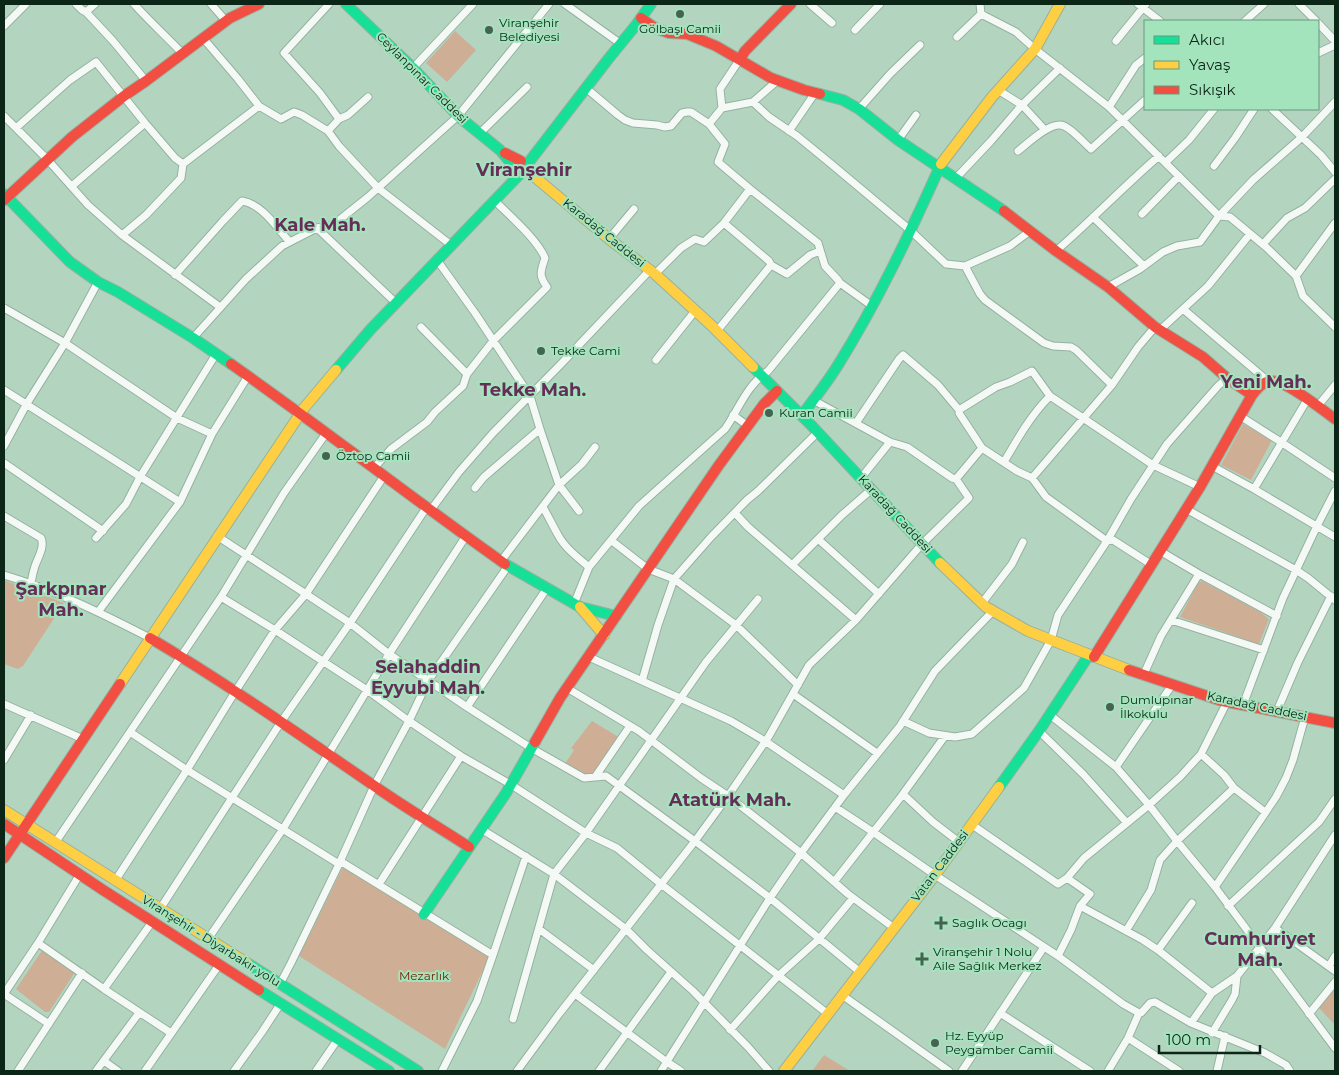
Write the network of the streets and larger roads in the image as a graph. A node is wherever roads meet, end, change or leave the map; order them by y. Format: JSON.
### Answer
{"nodes":[{"id":1,"x":26,"y":4,"type":"edge"},
{"id":2,"x":76,"y":4,"type":"edge"},
{"id":3,"x":96,"y":4,"type":"edge"},
{"id":4,"x":134,"y":4,"type":"edge"},
{"id":5,"x":211,"y":4,"type":"edge"},
{"id":6,"x":259,"y":4,"type":"edge"},
{"id":7,"x":329,"y":4,"type":"edge"},
{"id":8,"x":346,"y":4,"type":"edge"},
{"id":9,"x":473,"y":4,"type":"edge"},
{"id":10,"x":549,"y":4,"type":"edge"},
{"id":11,"x":565,"y":4,"type":"edge"},
{"id":12,"x":651,"y":4,"type":"edge"},
{"id":13,"x":791,"y":4,"type":"edge"},
{"id":14,"x":810,"y":4,"type":"edge"},
{"id":15,"x":880,"y":4,"type":"edge"},
{"id":16,"x":980,"y":4,"type":"edge"},
{"id":17,"x":1060,"y":4,"type":"edge"},
{"id":18,"x":1264,"y":4,"type":"edge"},
{"id":19,"x":1299,"y":4,"type":"edge"},
{"id":20,"x":1142,"y":5,"type":"edge"},
{"id":21,"x":86,"y":12,"type":"junction"},
{"id":22,"x":981,"y":14,"type":"junction"},
{"id":23,"x":641,"y":18,"type":"junction"},
{"id":24,"x":226,"y":20,"type":"junction"},
{"id":25,"x":1159,"y":20,"type":"edge"},
{"id":26,"x":1246,"y":20,"type":"edge"},
{"id":27,"x":1315,"y":20,"type":"edge"},
{"id":28,"x":832,"y":23,"type":"dead end"},
{"id":29,"x":1319,"y":24,"type":"edge"},
{"id":30,"x":4,"y":26,"type":"edge"},
{"id":31,"x":855,"y":30,"type":"dead end"},
{"id":32,"x":957,"y":37,"type":"dead end"},
{"id":33,"x":202,"y":38,"type":"junction"},
{"id":34,"x":1116,"y":41,"type":"dead end"},
{"id":35,"x":1335,"y":41,"type":"edge"},
{"id":36,"x":621,"y":44,"type":"junction"},
{"id":37,"x":920,"y":45,"type":"dead end"},
{"id":38,"x":1335,"y":45,"type":"edge"},
{"id":39,"x":1035,"y":49,"type":"junction"},
{"id":40,"x":182,"y":53,"type":"junction"},
{"id":41,"x":1319,"y":53,"type":"edge"},
{"id":42,"x":740,"y":58,"type":"junction"},
{"id":43,"x":1144,"y":59,"type":"edge"},
{"id":44,"x":413,"y":68,"type":"junction"},
{"id":45,"x":1060,"y":68,"type":"junction"},
{"id":46,"x":778,"y":80,"type":"junction"},
{"id":47,"x":146,"y":81,"type":"junction"},
{"id":48,"x":527,"y":87,"type":"dead end"},
{"id":49,"x":586,"y":88,"type":"junction"},
{"id":50,"x":998,"y":90,"type":"junction"},
{"id":51,"x":815,"y":93,"type":"junction"},
{"id":52,"x":124,"y":96,"type":"junction"},
{"id":53,"x":368,"y":96,"type":"dead end"},
{"id":54,"x":1144,"y":101,"type":"edge"},
{"id":55,"x":752,"y":102,"type":"junction"},
{"id":56,"x":1335,"y":102,"type":"edge"},
{"id":57,"x":259,"y":106,"type":"junction"},
{"id":58,"x":1022,"y":106,"type":"junction"},
{"id":59,"x":1110,"y":107,"type":"junction"},
{"id":60,"x":722,"y":108,"type":"junction"},
{"id":61,"x":858,"y":109,"type":"junction"},
{"id":62,"x":1213,"y":110,"type":"edge"},
{"id":63,"x":1253,"y":110,"type":"edge"},
{"id":64,"x":1273,"y":110,"type":"edge"},
{"id":65,"x":916,"y":114,"type":"dead end"},
{"id":66,"x":4,"y":116,"type":"edge"},
{"id":67,"x":458,"y":116,"type":"junction"},
{"id":68,"x":339,"y":118,"type":"junction"},
{"id":69,"x":1123,"y":120,"type":"junction"},
{"id":70,"x":145,"y":123,"type":"junction"},
{"id":71,"x":708,"y":124,"type":"junction"},
{"id":72,"x":16,"y":128,"type":"junction"},
{"id":73,"x":789,"y":130,"type":"junction"},
{"id":74,"x":1045,"y":130,"type":"junction"},
{"id":75,"x":328,"y":131,"type":"junction"},
{"id":76,"x":479,"y":134,"type":"junction"},
{"id":77,"x":1302,"y":137,"type":"junction"},
{"id":78,"x":898,"y":140,"type":"junction"},
{"id":79,"x":1018,"y":151,"type":"dead end"},
{"id":80,"x":1159,"y":156,"type":"junction"},
{"id":81,"x":47,"y":159,"type":"junction"},
{"id":82,"x":1166,"y":162,"type":"junction"},
{"id":83,"x":183,"y":164,"type":"junction"},
{"id":84,"x":1214,"y":166,"type":"dead end"},
{"id":85,"x":523,"y":168,"type":"junction"},
{"id":86,"x":939,"y":168,"type":"junction"},
{"id":87,"x":1335,"y":172,"type":"edge"},
{"id":88,"x":1179,"y":176,"type":"junction"},
{"id":89,"x":956,"y":178,"type":"junction"},
{"id":90,"x":1335,"y":179,"type":"edge"},
{"id":91,"x":72,"y":186,"type":"junction"},
{"id":92,"x":378,"y":188,"type":"junction"},
{"id":93,"x":750,"y":189,"type":"junction"},
{"id":94,"x":5,"y":197,"type":"edge"},
{"id":95,"x":494,"y":200,"type":"junction"},
{"id":96,"x":634,"y":209,"type":"dead end"},
{"id":97,"x":1142,"y":214,"type":"dead end"},
{"id":98,"x":1219,"y":216,"type":"junction"},
{"id":99,"x":1093,"y":217,"type":"junction"},
{"id":100,"x":724,"y":223,"type":"junction"},
{"id":101,"x":1335,"y":223,"type":"edge"},
{"id":102,"x":317,"y":228,"type":"junction"},
{"id":103,"x":910,"y":230,"type":"junction"},
{"id":104,"x":1030,"y":231,"type":"junction"},
{"id":105,"x":1250,"y":234,"type":"junction"},
{"id":106,"x":122,"y":235,"type":"junction"},
{"id":107,"x":609,"y":238,"type":"junction"},
{"id":108,"x":289,"y":241,"type":"junction"},
{"id":109,"x":1263,"y":244,"type":"junction"},
{"id":110,"x":451,"y":245,"type":"junction"},
{"id":111,"x":820,"y":251,"type":"junction"},
{"id":112,"x":1056,"y":251,"type":"junction"},
{"id":113,"x":437,"y":260,"type":"junction"},
{"id":114,"x":771,"y":265,"type":"junction"},
{"id":115,"x":964,"y":266,"type":"junction"},
{"id":116,"x":1144,"y":266,"type":"junction"},
{"id":117,"x":653,"y":272,"type":"junction"},
{"id":118,"x":175,"y":275,"type":"junction"},
{"id":119,"x":1296,"y":276,"type":"junction"},
{"id":120,"x":98,"y":282,"type":"junction"},
{"id":121,"x":840,"y":283,"type":"junction"},
{"id":122,"x":1108,"y":287,"type":"junction"},
{"id":123,"x":396,"y":303,"type":"junction"},
{"id":124,"x":872,"y":306,"type":"junction"},
{"id":125,"x":4,"y":308,"type":"edge"},
{"id":126,"x":220,"y":308,"type":"junction"},
{"id":127,"x":1183,"y":309,"type":"junction"},
{"id":128,"x":695,"y":311,"type":"junction"},
{"id":129,"x":421,"y":327,"type":"dead end"},
{"id":130,"x":1335,"y":327,"type":"edge"},
{"id":131,"x":1157,"y":329,"type":"junction"},
{"id":132,"x":717,"y":331,"type":"junction"},
{"id":133,"x":194,"y":338,"type":"junction"},
{"id":134,"x":494,"y":341,"type":"junction"},
{"id":135,"x":65,"y":343,"type":"junction"},
{"id":136,"x":216,"y":354,"type":"junction"},
{"id":137,"x":656,"y":360,"type":"dead end"},
{"id":138,"x":467,"y":374,"type":"junction"},
{"id":139,"x":248,"y":376,"type":"junction"},
{"id":140,"x":761,"y":376,"type":"junction"},
{"id":141,"x":1227,"y":378,"type":"junction"},
{"id":142,"x":1269,"y":382,"type":"junction"},
{"id":143,"x":1112,"y":385,"type":"junction"},
{"id":144,"x":1335,"y":385,"type":"edge"},
{"id":145,"x":4,"y":390,"type":"edge"},
{"id":146,"x":777,"y":391,"type":"junction"},
{"id":147,"x":1252,"y":395,"type":"junction"},
{"id":148,"x":530,"y":396,"type":"junction"},
{"id":149,"x":1050,"y":396,"type":"junction"},
{"id":150,"x":813,"y":400,"type":"junction"},
{"id":151,"x":1307,"y":400,"type":"junction"},
{"id":152,"x":26,"y":405,"type":"junction"},
{"id":153,"x":1317,"y":407,"type":"junction"},
{"id":154,"x":959,"y":410,"type":"junction"},
{"id":155,"x":300,"y":414,"type":"junction"},
{"id":156,"x":733,"y":415,"type":"junction"},
{"id":157,"x":802,"y":415,"type":"junction"},
{"id":158,"x":1240,"y":416,"type":"junction"},
{"id":159,"x":177,"y":418,"type":"junction"},
{"id":160,"x":1083,"y":418,"type":"junction"},
{"id":161,"x":1335,"y":419,"type":"edge"},
{"id":162,"x":856,"y":423,"type":"junction"},
{"id":163,"x":748,"y":426,"type":"junction"},
{"id":164,"x":540,"y":429,"type":"junction"},
{"id":165,"x":327,"y":432,"type":"junction"},
{"id":166,"x":818,"y":432,"type":"junction"},
{"id":167,"x":212,"y":434,"type":"junction"},
{"id":168,"x":890,"y":442,"type":"junction"},
{"id":169,"x":1281,"y":442,"type":"junction"},
{"id":170,"x":4,"y":446,"type":"edge"},
{"id":171,"x":595,"y":447,"type":"dead end"},
{"id":172,"x":982,"y":448,"type":"junction"},
{"id":173,"x":4,"y":462,"type":"edge"},
{"id":174,"x":1004,"y":462,"type":"junction"},
{"id":175,"x":1153,"y":465,"type":"junction"},
{"id":176,"x":1212,"y":466,"type":"junction"},
{"id":177,"x":374,"y":468,"type":"junction"},
{"id":178,"x":384,"y":476,"type":"junction"},
{"id":179,"x":140,"y":477,"type":"junction"},
{"id":180,"x":861,"y":478,"type":"junction"},
{"id":181,"x":1032,"y":478,"type":"junction"},
{"id":182,"x":1335,"y":478,"type":"edge"},
{"id":183,"x":956,"y":479,"type":"junction"},
{"id":184,"x":560,"y":485,"type":"junction"},
{"id":185,"x":1200,"y":487,"type":"junction"},
{"id":186,"x":475,"y":488,"type":"dead end"},
{"id":187,"x":872,"y":489,"type":"junction"},
{"id":188,"x":1254,"y":489,"type":"junction"},
{"id":189,"x":1335,"y":491,"type":"edge"},
{"id":190,"x":180,"y":502,"type":"junction"},
{"id":191,"x":543,"y":506,"type":"junction"},
{"id":192,"x":428,"y":509,"type":"junction"},
{"id":193,"x":1186,"y":509,"type":"junction"},
{"id":194,"x":579,"y":511,"type":"dead end"},
{"id":195,"x":735,"y":513,"type":"junction"},
{"id":196,"x":4,"y":516,"type":"edge"},
{"id":197,"x":1317,"y":526,"type":"junction"},
{"id":198,"x":103,"y":530,"type":"junction"},
{"id":199,"x":217,"y":536,"type":"junction"},
{"id":200,"x":466,"y":536,"type":"junction"},
{"id":201,"x":1335,"y":537,"type":"edge"},
{"id":202,"x":96,"y":538,"type":"dead end"},
{"id":203,"x":818,"y":539,"type":"junction"},
{"id":204,"x":612,"y":541,"type":"junction"},
{"id":205,"x":1107,"y":541,"type":"junction"},
{"id":206,"x":1023,"y":542,"type":"dead end"},
{"id":207,"x":922,"y":544,"type":"junction"},
{"id":208,"x":1160,"y":551,"type":"junction"},
{"id":209,"x":246,"y":556,"type":"junction"},
{"id":210,"x":505,"y":564,"type":"junction"},
{"id":211,"x":1152,"y":565,"type":"junction"},
{"id":212,"x":792,"y":566,"type":"junction"},
{"id":213,"x":589,"y":567,"type":"junction"},
{"id":214,"x":648,"y":569,"type":"junction"},
{"id":215,"x":1296,"y":570,"type":"junction"},
{"id":216,"x":1199,"y":574,"type":"junction"},
{"id":217,"x":4,"y":575,"type":"edge"},
{"id":218,"x":674,"y":579,"type":"junction"},
{"id":219,"x":30,"y":583,"type":"junction"},
{"id":220,"x":547,"y":588,"type":"junction"},
{"id":221,"x":306,"y":594,"type":"junction"},
{"id":222,"x":879,"y":594,"type":"junction"},
{"id":223,"x":221,"y":597,"type":"junction"},
{"id":224,"x":1333,"y":598,"type":"edge"},
{"id":225,"x":758,"y":599,"type":"dead end"},
{"id":226,"x":982,"y":603,"type":"junction"},
{"id":227,"x":577,"y":606,"type":"junction"},
{"id":228,"x":993,"y":611,"type":"junction"},
{"id":229,"x":98,"y":612,"type":"junction"},
{"id":230,"x":616,"y":616,"type":"junction"},
{"id":231,"x":1277,"y":616,"type":"junction"},
{"id":232,"x":856,"y":620,"type":"junction"},
{"id":233,"x":1171,"y":620,"type":"junction"},
{"id":234,"x":350,"y":623,"type":"junction"},
{"id":235,"x":736,"y":626,"type":"junction"},
{"id":236,"x":275,"y":630,"type":"junction"},
{"id":237,"x":604,"y":635,"type":"junction"},
{"id":238,"x":150,"y":638,"type":"junction"},
{"id":239,"x":1051,"y":640,"type":"junction"},
{"id":240,"x":1264,"y":650,"type":"junction"},
{"id":241,"x":389,"y":654,"type":"junction"},
{"id":242,"x":1091,"y":656,"type":"junction"},
{"id":243,"x":182,"y":657,"type":"junction"},
{"id":244,"x":589,"y":657,"type":"junction"},
{"id":245,"x":323,"y":662,"type":"junction"},
{"id":246,"x":1143,"y":676,"type":"junction"},
{"id":247,"x":428,"y":680,"type":"junction"},
{"id":248,"x":642,"y":681,"type":"junction"},
{"id":249,"x":798,"y":685,"type":"junction"},
{"id":250,"x":1172,"y":685,"type":"junction"},
{"id":251,"x":567,"y":688,"type":"junction"},
{"id":252,"x":367,"y":690,"type":"junction"},
{"id":253,"x":235,"y":692,"type":"junction"},
{"id":254,"x":792,"y":694,"type":"junction"},
{"id":255,"x":680,"y":698,"type":"junction"},
{"id":256,"x":1227,"y":702,"type":"junction"},
{"id":257,"x":4,"y":704,"type":"edge"},
{"id":258,"x":1243,"y":705,"type":"junction"},
{"id":259,"x":467,"y":707,"type":"junction"},
{"id":260,"x":1277,"y":712,"type":"junction"},
{"id":261,"x":31,"y":715,"type":"junction"},
{"id":262,"x":1050,"y":715,"type":"junction"},
{"id":263,"x":1305,"y":717,"type":"junction"},
{"id":264,"x":409,"y":721,"type":"junction"},
{"id":265,"x":903,"y":721,"type":"junction"},
{"id":266,"x":281,"y":722,"type":"junction"},
{"id":267,"x":1335,"y":723,"type":"edge"},
{"id":268,"x":630,"y":726,"type":"junction"},
{"id":269,"x":1039,"y":731,"type":"junction"},
{"id":270,"x":130,"y":732,"type":"junction"},
{"id":271,"x":945,"y":736,"type":"junction"},
{"id":272,"x":83,"y":739,"type":"junction"},
{"id":273,"x":651,"y":740,"type":"junction"},
{"id":274,"x":765,"y":741,"type":"junction"},
{"id":275,"x":531,"y":748,"type":"junction"},
{"id":276,"x":877,"y":753,"type":"junction"},
{"id":277,"x":329,"y":754,"type":"junction"},
{"id":278,"x":1201,"y":754,"type":"junction"},
{"id":279,"x":461,"y":756,"type":"junction"},
{"id":280,"x":4,"y":760,"type":"edge"},
{"id":281,"x":1116,"y":767,"type":"junction"},
{"id":282,"x":188,"y":770,"type":"junction"},
{"id":283,"x":595,"y":777,"type":"junction"},
{"id":284,"x":510,"y":784,"type":"junction"},
{"id":285,"x":619,"y":785,"type":"junction"},
{"id":286,"x":374,"y":786,"type":"junction"},
{"id":287,"x":1234,"y":788,"type":"junction"},
{"id":288,"x":903,"y":794,"type":"junction"},
{"id":289,"x":844,"y":795,"type":"junction"},
{"id":290,"x":728,"y":796,"type":"junction"},
{"id":291,"x":232,"y":798,"type":"junction"},
{"id":292,"x":1335,"y":799,"type":"edge"},
{"id":293,"x":1149,"y":805,"type":"junction"},
{"id":294,"x":835,"y":807,"type":"junction"},
{"id":295,"x":4,"y":810,"type":"edge"},
{"id":296,"x":1265,"y":812,"type":"junction"},
{"id":297,"x":421,"y":817,"type":"junction"},
{"id":298,"x":1127,"y":823,"type":"junction"},
{"id":299,"x":4,"y":824,"type":"edge"},
{"id":300,"x":26,"y":824,"type":"junction"},
{"id":301,"x":971,"y":824,"type":"junction"},
{"id":302,"x":283,"y":829,"type":"junction"},
{"id":303,"x":481,"y":829,"type":"junction"},
{"id":304,"x":874,"y":832,"type":"junction"},
{"id":305,"x":586,"y":833,"type":"junction"},
{"id":306,"x":19,"y":834,"type":"junction"},
{"id":307,"x":1335,"y":835,"type":"edge"},
{"id":308,"x":695,"y":841,"type":"junction"},
{"id":309,"x":1177,"y":841,"type":"junction"},
{"id":310,"x":958,"y":842,"type":"junction"},
{"id":311,"x":54,"y":843,"type":"junction"},
{"id":312,"x":468,"y":847,"type":"junction"},
{"id":313,"x":802,"y":853,"type":"junction"},
{"id":314,"x":526,"y":856,"type":"junction"},
{"id":315,"x":4,"y":858,"type":"edge"},
{"id":316,"x":339,"y":863,"type":"junction"},
{"id":317,"x":80,"y":874,"type":"junction"},
{"id":318,"x":554,"y":874,"type":"junction"},
{"id":319,"x":935,"y":875,"type":"junction"},
{"id":320,"x":1067,"y":878,"type":"junction"},
{"id":321,"x":116,"y":881,"type":"junction"},
{"id":322,"x":834,"y":882,"type":"junction"},
{"id":323,"x":379,"y":884,"type":"junction"},
{"id":324,"x":661,"y":884,"type":"junction"},
{"id":325,"x":1215,"y":887,"type":"junction"},
{"id":326,"x":770,"y":898,"type":"junction"},
{"id":327,"x":853,"y":898,"type":"junction"},
{"id":328,"x":1192,"y":903,"type":"dead end"},
{"id":329,"x":1080,"y":906,"type":"junction"},
{"id":330,"x":1228,"y":906,"type":"junction"},
{"id":331,"x":160,"y":909,"type":"junction"},
{"id":332,"x":424,"y":914,"type":"junction"},
{"id":333,"x":152,"y":922,"type":"junction"},
{"id":334,"x":894,"y":928,"type":"junction"},
{"id":335,"x":1275,"y":928,"type":"junction"},
{"id":336,"x":539,"y":929,"type":"junction"},
{"id":337,"x":626,"y":929,"type":"junction"},
{"id":338,"x":1126,"y":930,"type":"junction"},
{"id":339,"x":208,"y":939,"type":"junction"},
{"id":340,"x":819,"y":939,"type":"junction"},
{"id":341,"x":38,"y":943,"type":"junction"},
{"id":342,"x":741,"y":945,"type":"junction"},
{"id":343,"x":1044,"y":947,"type":"junction"},
{"id":344,"x":1260,"y":948,"type":"junction"},
{"id":345,"x":1158,"y":950,"type":"junction"},
{"id":346,"x":493,"y":955,"type":"junction"},
{"id":347,"x":1058,"y":956,"type":"junction"},
{"id":348,"x":1335,"y":956,"type":"edge"},
{"id":349,"x":219,"y":965,"type":"junction"},
{"id":350,"x":1329,"y":966,"type":"junction"},
{"id":351,"x":594,"y":970,"type":"junction"},
{"id":352,"x":671,"y":972,"type":"junction"},
{"id":353,"x":860,"y":972,"type":"junction"},
{"id":354,"x":1335,"y":972,"type":"edge"},
{"id":355,"x":82,"y":973,"type":"junction"},
{"id":356,"x":779,"y":975,"type":"junction"},
{"id":357,"x":1237,"y":976,"type":"junction"},
{"id":358,"x":1335,"y":982,"type":"edge"},
{"id":359,"x":280,"y":984,"type":"junction"},
{"id":360,"x":104,"y":989,"type":"junction"},
{"id":361,"x":4,"y":994,"type":"edge"},
{"id":362,"x":575,"y":994,"type":"junction"},
{"id":363,"x":1212,"y":994,"type":"junction"},
{"id":364,"x":842,"y":995,"type":"junction"},
{"id":365,"x":280,"y":1003,"type":"junction"},
{"id":366,"x":704,"y":1003,"type":"junction"},
{"id":367,"x":139,"y":1012,"type":"junction"},
{"id":368,"x":1000,"y":1013,"type":"junction"},
{"id":369,"x":1139,"y":1013,"type":"junction"},
{"id":370,"x":828,"y":1014,"type":"junction"},
{"id":371,"x":1310,"y":1014,"type":"junction"},
{"id":372,"x":514,"y":1019,"type":"dead end"},
{"id":373,"x":1191,"y":1023,"type":"junction"},
{"id":374,"x":49,"y":1024,"type":"junction"},
{"id":375,"x":730,"y":1030,"type":"junction"},
{"id":376,"x":627,"y":1032,"type":"junction"},
{"id":377,"x":171,"y":1033,"type":"junction"},
{"id":378,"x":1212,"y":1033,"type":"junction"},
{"id":379,"x":1225,"y":1036,"type":"junction"},
{"id":380,"x":1128,"y":1038,"type":"junction"},
{"id":381,"x":338,"y":1039,"type":"junction"},
{"id":382,"x":1334,"y":1043,"type":"edge"},
{"id":383,"x":104,"y":1062,"type":"junction"},
{"id":384,"x":667,"y":1062,"type":"junction"},
{"id":385,"x":786,"y":1070,"type":"edge"},
{"id":386,"x":18,"y":1071,"type":"edge"},
{"id":387,"x":96,"y":1071,"type":"edge"},
{"id":388,"x":118,"y":1071,"type":"edge"},
{"id":389,"x":145,"y":1071,"type":"edge"},
{"id":390,"x":234,"y":1071,"type":"edge"},
{"id":391,"x":316,"y":1071,"type":"edge"},
{"id":392,"x":389,"y":1071,"type":"edge"},
{"id":393,"x":418,"y":1071,"type":"edge"},
{"id":394,"x":442,"y":1071,"type":"edge"},
{"id":395,"x":517,"y":1071,"type":"edge"},
{"id":396,"x":599,"y":1071,"type":"edge"},
{"id":397,"x":661,"y":1071,"type":"edge"},
{"id":398,"x":681,"y":1071,"type":"edge"},
{"id":399,"x":769,"y":1071,"type":"edge"},
{"id":400,"x":950,"y":1071,"type":"edge"},
{"id":401,"x":962,"y":1071,"type":"edge"},
{"id":402,"x":1090,"y":1071,"type":"edge"},
{"id":403,"x":1108,"y":1071,"type":"edge"},
{"id":404,"x":1179,"y":1071,"type":"edge"},
{"id":405,"x":1217,"y":1071,"type":"edge"},
{"id":406,"x":1290,"y":1071,"type":"edge"}],
"edges":[{"from":1,"to":30,"type":"street"},
{"from":2,"to":21,"type":"street"},
{"from":3,"to":21,"type":"street"},
{"from":4,"to":40,"type":"street"},
{"from":5,"to":24,"type":"street"},
{"from":6,"to":24,"type":"street"},
{"from":7,"to":68,"type":"street"},
{"from":8,"to":44,"type":"street","name":"Ceylanpınar Caddesi"},
{"from":9,"to":44,"type":"street"},
{"from":10,"to":67,"type":"street"},
{"from":11,"to":36,"type":"street"},
{"from":12,"to":23,"type":"street"},
{"from":13,"to":42,"type":"street"},
{"from":14,"to":28,"type":"street"},
{"from":15,"to":31,"type":"street"},
{"from":16,"to":22,"type":"street"},
{"from":17,"to":39,"type":"street"},
{"from":18,"to":26,"type":"street"},
{"from":19,"to":27,"type":"street"},
{"from":20,"to":25,"type":"street"},
{"from":20,"to":34,"type":"street"},
{"from":21,"to":47,"type":"street"},
{"from":22,"to":32,"type":"street"},
{"from":22,"to":39,"type":"street"},
{"from":23,"to":36,"type":"street"},
{"from":23,"to":42,"type":"street"},
{"from":24,"to":33,"type":"street"},
{"from":29,"to":35,"type":"street"},
{"from":33,"to":40,"type":"street"},
{"from":33,"to":57,"type":"street"},
{"from":36,"to":49,"type":"street"},
{"from":37,"to":61,"type":"street"},
{"from":38,"to":41,"type":"street"},
{"from":39,"to":45,"type":"street"},
{"from":39,"to":50,"type":"street"},
{"from":40,"to":47,"type":"street"},
{"from":42,"to":46,"type":"street"},
{"from":42,"to":60,"type":"street"},
{"from":43,"to":59,"type":"street"},
{"from":44,"to":67,"type":"street","name":"Ceylanpınar Caddesi"},
{"from":45,"to":58,"type":"street"},
{"from":45,"to":59,"type":"street"},
{"from":46,"to":51,"type":"street"},
{"from":46,"to":55,"type":"street"},
{"from":47,"to":52,"type":"street"},
{"from":48,"to":76,"type":"street"},
{"from":49,"to":71,"type":"street"},
{"from":49,"to":85,"type":"street"},
{"from":50,"to":58,"type":"street"},
{"from":50,"to":86,"type":"street"},
{"from":51,"to":61,"type":"street"},
{"from":51,"to":73,"type":"street"},
{"from":52,"to":70,"type":"street"},
{"from":52,"to":72,"type":"street"},
{"from":52,"to":81,"type":"street"},
{"from":53,"to":68,"type":"street"},
{"from":54,"to":69,"type":"street"},
{"from":55,"to":60,"type":"street"},
{"from":55,"to":73,"type":"street"},
{"from":56,"to":77,"type":"street"},
{"from":57,"to":75,"type":"street"},
{"from":57,"to":83,"type":"street"},
{"from":58,"to":74,"type":"street"},
{"from":58,"to":89,"type":"street"},
{"from":59,"to":69,"type":"street"},
{"from":60,"to":71,"type":"street"},
{"from":61,"to":78,"type":"street"},
{"from":62,"to":82,"type":"street"},
{"from":63,"to":84,"type":"street"},
{"from":64,"to":77,"type":"street"},
{"from":65,"to":78,"type":"street"},
{"from":66,"to":72,"type":"street"},
{"from":67,"to":76,"type":"street","name":"Ceylanpınar Caddesi"},
{"from":67,"to":92,"type":"street"},
{"from":68,"to":75,"type":"street"},
{"from":69,"to":74,"type":"street"},
{"from":69,"to":80,"type":"street"},
{"from":70,"to":83,"type":"street"},
{"from":70,"to":91,"type":"street"},
{"from":71,"to":93,"type":"street"},
{"from":72,"to":81,"type":"street"},
{"from":73,"to":103,"type":"street"},
{"from":74,"to":79,"type":"street"},
{"from":75,"to":92,"type":"street"},
{"from":76,"to":85,"type":"street","name":"Ceylanpınar Caddesi"},
{"from":77,"to":87,"type":"street"},
{"from":77,"to":98,"type":"street"},
{"from":78,"to":86,"type":"street"},
{"from":80,"to":82,"type":"street"},
{"from":80,"to":99,"type":"street"},
{"from":81,"to":91,"type":"street"},
{"from":81,"to":94,"type":"street"},
{"from":82,"to":88,"type":"street"},
{"from":83,"to":106,"type":"street"},
{"from":85,"to":95,"type":"street"},
{"from":85,"to":107,"type":"street","name":"Karadağ Caddesi"},
{"from":86,"to":89,"type":"street"},
{"from":86,"to":103,"type":"street"},
{"from":88,"to":97,"type":"street"},
{"from":88,"to":98,"type":"street"},
{"from":89,"to":104,"type":"street"},
{"from":90,"to":109,"type":"street"},
{"from":91,"to":106,"type":"street"},
{"from":92,"to":102,"type":"street"},
{"from":92,"to":110,"type":"street"},
{"from":93,"to":100,"type":"street"},
{"from":93,"to":111,"type":"street"},
{"from":94,"to":120,"type":"street"},
{"from":95,"to":110,"type":"street"},
{"from":95,"to":134,"type":"street"},
{"from":96,"to":107,"type":"street"},
{"from":98,"to":105,"type":"street"},
{"from":98,"to":116,"type":"street"},
{"from":99,"to":112,"type":"street"},
{"from":99,"to":116,"type":"street"},
{"from":100,"to":114,"type":"street"},
{"from":100,"to":117,"type":"street"},
{"from":101,"to":119,"type":"street"},
{"from":102,"to":108,"type":"street"},
{"from":102,"to":123,"type":"street"},
{"from":103,"to":115,"type":"street"},
{"from":103,"to":124,"type":"street"},
{"from":104,"to":112,"type":"street"},
{"from":104,"to":115,"type":"street"},
{"from":105,"to":109,"type":"street"},
{"from":105,"to":127,"type":"street"},
{"from":106,"to":118,"type":"street"},
{"from":107,"to":117,"type":"street","name":"Karadağ Caddesi"},
{"from":108,"to":118,"type":"street"},
{"from":108,"to":126,"type":"street"},
{"from":109,"to":119,"type":"street"},
{"from":110,"to":113,"type":"street"},
{"from":111,"to":114,"type":"street"},
{"from":111,"to":121,"type":"street"},
{"from":112,"to":122,"type":"street"},
{"from":113,"to":123,"type":"street"},
{"from":113,"to":134,"type":"street"},
{"from":114,"to":132,"type":"street"},
{"from":115,"to":143,"type":"street"},
{"from":116,"to":122,"type":"street"},
{"from":117,"to":128,"type":"street","name":"Karadağ Caddesi"},
{"from":117,"to":148,"type":"street"},
{"from":118,"to":126,"type":"street"},
{"from":119,"to":130,"type":"street"},
{"from":120,"to":133,"type":"street"},
{"from":120,"to":135,"type":"street"},
{"from":121,"to":124,"type":"street"},
{"from":121,"to":140,"type":"street"},
{"from":122,"to":131,"type":"street"},
{"from":123,"to":155,"type":"street"},
{"from":124,"to":150,"type":"street"},
{"from":125,"to":135,"type":"street"},
{"from":126,"to":133,"type":"street"},
{"from":127,"to":131,"type":"street"},
{"from":127,"to":142,"type":"street"},
{"from":128,"to":132,"type":"street","name":"Karadağ Caddesi"},
{"from":128,"to":137,"type":"street"},
{"from":129,"to":138,"type":"street"},
{"from":131,"to":141,"type":"street"},
{"from":131,"to":143,"type":"street"},
{"from":132,"to":140,"type":"street","name":"Karadağ Caddesi"},
{"from":133,"to":136,"type":"street"},
{"from":134,"to":138,"type":"street"},
{"from":134,"to":148,"type":"street"},
{"from":135,"to":152,"type":"street"},
{"from":135,"to":159,"type":"street"},
{"from":136,"to":139,"type":"street"},
{"from":136,"to":159,"type":"street"},
{"from":138,"to":177,"type":"street"},
{"from":139,"to":155,"type":"street"},
{"from":139,"to":167,"type":"street"},
{"from":140,"to":146,"type":"street","name":"Karadağ Caddesi"},
{"from":140,"to":156,"type":"street"},
{"from":141,"to":147,"type":"street"},
{"from":141,"to":175,"type":"street"},
{"from":142,"to":147,"type":"street"},
{"from":142,"to":151,"type":"street"},
{"from":143,"to":160,"type":"street"},
{"from":144,"to":153,"type":"street"},
{"from":145,"to":152,"type":"street"},
{"from":146,"to":157,"type":"street","name":"Karadağ Caddesi"},
{"from":146,"to":163,"type":"street"},
{"from":147,"to":158,"type":"street","name":"Vatan Caddesi"},
{"from":148,"to":164,"type":"street"},
{"from":148,"to":192,"type":"street"},
{"from":149,"to":154,"type":"street"},
{"from":149,"to":160,"type":"street"},
{"from":149,"to":174,"type":"street"},
{"from":150,"to":157,"type":"street"},
{"from":150,"to":162,"type":"street"},
{"from":151,"to":153,"type":"street"},
{"from":151,"to":169,"type":"street"},
{"from":152,"to":170,"type":"street"},
{"from":152,"to":179,"type":"street"},
{"from":153,"to":161,"type":"street"},
{"from":154,"to":162,"type":"street"},
{"from":154,"to":172,"type":"street"},
{"from":155,"to":165,"type":"street"},
{"from":155,"to":199,"type":"street"},
{"from":156,"to":163,"type":"street"},
{"from":156,"to":204,"type":"street"},
{"from":157,"to":166,"type":"street","name":"Karadağ Caddesi"},
{"from":158,"to":169,"type":"street"},
{"from":158,"to":176,"type":"street","name":"Vatan Caddesi"},
{"from":159,"to":167,"type":"street"},
{"from":159,"to":179,"type":"street"},
{"from":160,"to":175,"type":"street"},
{"from":160,"to":181,"type":"street"},
{"from":162,"to":168,"type":"street"},
{"from":163,"to":214,"type":"street"},
{"from":164,"to":184,"type":"street"},
{"from":164,"to":186,"type":"street"},
{"from":165,"to":177,"type":"street"},
{"from":165,"to":209,"type":"street"},
{"from":166,"to":180,"type":"street","name":"Karadağ Caddesi"},
{"from":166,"to":195,"type":"street"},
{"from":167,"to":190,"type":"street"},
{"from":168,"to":180,"type":"street"},
{"from":168,"to":183,"type":"street"},
{"from":169,"to":182,"type":"street"},
{"from":169,"to":188,"type":"street"},
{"from":171,"to":184,"type":"street"},
{"from":172,"to":174,"type":"street"},
{"from":172,"to":183,"type":"street"},
{"from":173,"to":198,"type":"street"},
{"from":174,"to":181,"type":"street"},
{"from":175,"to":185,"type":"street"},
{"from":175,"to":205,"type":"street"},
{"from":176,"to":185,"type":"street","name":"Vatan Caddesi"},
{"from":176,"to":188,"type":"street"},
{"from":177,"to":178,"type":"street"},
{"from":178,"to":192,"type":"street"},
{"from":178,"to":221,"type":"street"},
{"from":179,"to":190,"type":"street"},
{"from":179,"to":198,"type":"street"},
{"from":180,"to":187,"type":"street","name":"Karadağ Caddesi"},
{"from":181,"to":205,"type":"street"},
{"from":183,"to":207,"type":"street"},
{"from":184,"to":191,"type":"street"},
{"from":184,"to":194,"type":"street"},
{"from":185,"to":193,"type":"street","name":"Vatan Caddesi"},
{"from":187,"to":203,"type":"street"},
{"from":187,"to":207,"type":"street","name":"Karadağ Caddesi"},
{"from":188,"to":197,"type":"street"},
{"from":189,"to":197,"type":"street"},
{"from":190,"to":229,"type":"street"},
{"from":191,"to":210,"type":"street"},
{"from":191,"to":213,"type":"street"},
{"from":192,"to":200,"type":"street"},
{"from":192,"to":234,"type":"street"},
{"from":193,"to":208,"type":"street","name":"Vatan Caddesi"},
{"from":193,"to":215,"type":"street"},
{"from":195,"to":212,"type":"street"},
{"from":195,"to":218,"type":"street"},
{"from":196,"to":219,"type":"street"},
{"from":197,"to":201,"type":"street"},
{"from":197,"to":215,"type":"street"},
{"from":198,"to":202,"type":"street"},
{"from":199,"to":209,"type":"street"},
{"from":199,"to":238,"type":"street"},
{"from":200,"to":210,"type":"street"},
{"from":200,"to":241,"type":"street"},
{"from":203,"to":212,"type":"street"},
{"from":203,"to":222,"type":"street"},
{"from":204,"to":213,"type":"street"},
{"from":204,"to":214,"type":"street"},
{"from":205,"to":211,"type":"street"},
{"from":205,"to":239,"type":"street"},
{"from":206,"to":226,"type":"street"},
{"from":207,"to":222,"type":"street"},
{"from":207,"to":226,"type":"street","name":"Karadağ Caddesi"},
{"from":208,"to":211,"type":"street","name":"Vatan Caddesi"},
{"from":208,"to":216,"type":"street"},
{"from":209,"to":221,"type":"street"},
{"from":209,"to":223,"type":"street"},
{"from":210,"to":220,"type":"street"},
{"from":210,"to":247,"type":"street"},
{"from":211,"to":242,"type":"street","name":"Vatan Caddesi"},
{"from":212,"to":232,"type":"street"},
{"from":213,"to":227,"type":"street"},
{"from":214,"to":218,"type":"street"},
{"from":214,"to":230,"type":"street"},
{"from":215,"to":224,"type":"street"},
{"from":215,"to":231,"type":"street"},
{"from":216,"to":231,"type":"street"},
{"from":216,"to":233,"type":"street"},
{"from":217,"to":219,"type":"street"},
{"from":218,"to":235,"type":"street"},
{"from":218,"to":248,"type":"street"},
{"from":219,"to":229,"type":"street"},
{"from":220,"to":227,"type":"street"},
{"from":220,"to":259,"type":"street"},
{"from":221,"to":234,"type":"street"},
{"from":221,"to":236,"type":"street"},
{"from":222,"to":232,"type":"street"},
{"from":223,"to":236,"type":"street"},
{"from":223,"to":243,"type":"street"},
{"from":224,"to":260,"type":"street"},
{"from":225,"to":235,"type":"street"},
{"from":226,"to":228,"type":"street","name":"Karadağ Caddesi"},
{"from":227,"to":230,"type":"street"},
{"from":227,"to":237,"type":"street"},
{"from":228,"to":239,"type":"street","name":"Karadağ Caddesi"},
{"from":228,"to":265,"type":"street"},
{"from":229,"to":238,"type":"street"},
{"from":230,"to":237,"type":"street"},
{"from":231,"to":240,"type":"street"},
{"from":232,"to":249,"type":"street"},
{"from":233,"to":240,"type":"street"},
{"from":233,"to":246,"type":"street"},
{"from":234,"to":241,"type":"street"},
{"from":234,"to":245,"type":"street"},
{"from":235,"to":249,"type":"street"},
{"from":235,"to":255,"type":"street"},
{"from":236,"to":245,"type":"street"},
{"from":236,"to":253,"type":"street"},
{"from":237,"to":244,"type":"street"},
{"from":238,"to":243,"type":"street"},
{"from":238,"to":272,"type":"street"},
{"from":239,"to":242,"type":"street","name":"Karadağ Caddesi"},
{"from":239,"to":271,"type":"street"},
{"from":240,"to":258,"type":"street"},
{"from":241,"to":247,"type":"street"},
{"from":241,"to":252,"type":"street"},
{"from":242,"to":246,"type":"street","name":"Karadağ Caddesi"},
{"from":242,"to":262,"type":"street","name":"Vatan Caddesi"},
{"from":243,"to":253,"type":"street"},
{"from":243,"to":270,"type":"street"},
{"from":244,"to":248,"type":"street"},
{"from":244,"to":251,"type":"street"},
{"from":245,"to":252,"type":"street"},
{"from":245,"to":266,"type":"street"},
{"from":246,"to":250,"type":"street","name":"Karadağ Caddesi"},
{"from":247,"to":259,"type":"street"},
{"from":247,"to":264,"type":"street"},
{"from":248,"to":255,"type":"street"},
{"from":249,"to":254,"type":"street"},
{"from":250,"to":256,"type":"street","name":"Karadağ Caddesi"},
{"from":250,"to":281,"type":"street"},
{"from":251,"to":268,"type":"street"},
{"from":251,"to":275,"type":"street"},
{"from":252,"to":264,"type":"street"},
{"from":252,"to":277,"type":"street"},
{"from":253,"to":266,"type":"street"},
{"from":253,"to":282,"type":"street"},
{"from":254,"to":274,"type":"street"},
{"from":254,"to":276,"type":"street"},
{"from":255,"to":273,"type":"street"},
{"from":255,"to":274,"type":"street"},
{"from":256,"to":258,"type":"street","name":"Karadağ Caddesi"},
{"from":256,"to":278,"type":"street"},
{"from":257,"to":261,"type":"street"},
{"from":258,"to":260,"type":"street","name":"Karadağ Caddesi"},
{"from":259,"to":275,"type":"street"},
{"from":260,"to":263,"type":"street","name":"Karadağ Caddesi"},
{"from":261,"to":272,"type":"street"},
{"from":261,"to":280,"type":"street"},
{"from":262,"to":269,"type":"street","name":"Vatan Caddesi"},
{"from":262,"to":281,"type":"street"},
{"from":263,"to":267,"type":"street","name":"Karadağ Caddesi"},
{"from":263,"to":296,"type":"street"},
{"from":264,"to":279,"type":"street"},
{"from":264,"to":286,"type":"street"},
{"from":265,"to":271,"type":"street"},
{"from":265,"to":276,"type":"street"},
{"from":266,"to":277,"type":"street"},
{"from":266,"to":291,"type":"street"},
{"from":268,"to":273,"type":"street"},
{"from":268,"to":283,"type":"street"},
{"from":269,"to":298,"type":"street"},
{"from":269,"to":301,"type":"street","name":"Vatan Caddesi"},
{"from":270,"to":282,"type":"street"},
{"from":270,"to":311,"type":"street"},
{"from":271,"to":288,"type":"street"},
{"from":272,"to":300,"type":"street"},
{"from":273,"to":285,"type":"street"},
{"from":273,"to":290,"type":"street"},
{"from":274,"to":289,"type":"street"},
{"from":274,"to":290,"type":"street"},
{"from":275,"to":283,"type":"street"},
{"from":275,"to":284,"type":"street"},
{"from":276,"to":289,"type":"street"},
{"from":277,"to":286,"type":"street"},
{"from":277,"to":302,"type":"street"},
{"from":278,"to":287,"type":"street"},
{"from":278,"to":293,"type":"street"},
{"from":279,"to":284,"type":"street"},
{"from":279,"to":297,"type":"street"},
{"from":281,"to":293,"type":"street"},
{"from":282,"to":291,"type":"street"},
{"from":282,"to":321,"type":"street"},
{"from":283,"to":285,"type":"street"},
{"from":284,"to":303,"type":"street"},
{"from":284,"to":305,"type":"street"},
{"from":285,"to":305,"type":"street"},
{"from":285,"to":308,"type":"street"},
{"from":286,"to":297,"type":"street"},
{"from":286,"to":316,"type":"street"},
{"from":287,"to":296,"type":"street"},
{"from":287,"to":309,"type":"street"},
{"from":288,"to":304,"type":"street"},
{"from":288,"to":310,"type":"street"},
{"from":289,"to":294,"type":"street"},
{"from":290,"to":308,"type":"street"},
{"from":290,"to":313,"type":"street"},
{"from":291,"to":302,"type":"street"},
{"from":291,"to":331,"type":"street"},
{"from":292,"to":330,"type":"street"},
{"from":293,"to":298,"type":"street"},
{"from":293,"to":309,"type":"street"},
{"from":294,"to":304,"type":"street"},
{"from":294,"to":313,"type":"street"},
{"from":295,"to":300,"type":"street","name":"Viranşehir - Diyarbakır yolu"},
{"from":296,"to":325,"type":"street"},
{"from":297,"to":312,"type":"street"},
{"from":297,"to":323,"type":"street"},
{"from":298,"to":320,"type":"street"},
{"from":299,"to":306,"type":"street","name":"Viranşehir - Diyarbakır yolu"},
{"from":300,"to":306,"type":"street"},
{"from":300,"to":311,"type":"street","name":"Viranşehir - Diyarbakır yolu"},
{"from":301,"to":310,"type":"street","name":"Vatan Caddesi"},
{"from":301,"to":320,"type":"street"},
{"from":302,"to":316,"type":"street"},
{"from":302,"to":339,"type":"street"},
{"from":303,"to":312,"type":"street"},
{"from":303,"to":314,"type":"street"},
{"from":304,"to":319,"type":"street"},
{"from":304,"to":322,"type":"street"},
{"from":305,"to":318,"type":"street"},
{"from":305,"to":324,"type":"street"},
{"from":306,"to":315,"type":"street"},
{"from":306,"to":317,"type":"street","name":"Viranşehir - Diyarbakır yolu"},
{"from":307,"to":335,"type":"street"},
{"from":308,"to":324,"type":"street"},
{"from":308,"to":326,"type":"street"},
{"from":309,"to":325,"type":"street"},
{"from":309,"to":338,"type":"street"},
{"from":310,"to":319,"type":"street","name":"Vatan Caddesi"},
{"from":311,"to":321,"type":"street","name":"Viranşehir - Diyarbakır yolu"},
{"from":312,"to":332,"type":"street"},
{"from":313,"to":322,"type":"street"},
{"from":313,"to":326,"type":"street"},
{"from":314,"to":318,"type":"street"},
{"from":314,"to":346,"type":"street"},
{"from":316,"to":323,"type":"street"},
{"from":316,"to":359,"type":"street"},
{"from":317,"to":333,"type":"street","name":"Viranşehir - Diyarbakır yolu"},
{"from":317,"to":341,"type":"street"},
{"from":318,"to":336,"type":"street"},
{"from":318,"to":337,"type":"street"},
{"from":319,"to":334,"type":"street","name":"Vatan Caddesi"},
{"from":319,"to":343,"type":"street"},
{"from":320,"to":329,"type":"street"},
{"from":321,"to":331,"type":"street","name":"Viranşehir - Diyarbakır yolu"},
{"from":322,"to":327,"type":"street"},
{"from":323,"to":332,"type":"street"},
{"from":324,"to":337,"type":"street"},
{"from":324,"to":342,"type":"street"},
{"from":325,"to":330,"type":"street"},
{"from":326,"to":340,"type":"street"},
{"from":326,"to":342,"type":"street"},
{"from":327,"to":334,"type":"street"},
{"from":327,"to":340,"type":"street"},
{"from":328,"to":345,"type":"street"},
{"from":329,"to":338,"type":"street"},
{"from":329,"to":347,"type":"street"},
{"from":330,"to":344,"type":"street"},
{"from":331,"to":339,"type":"street","name":"Viranşehir - Diyarbakır yolu"},
{"from":332,"to":346,"type":"street"},
{"from":333,"to":349,"type":"street","name":"Viranşehir - Diyarbakır yolu"},
{"from":333,"to":360,"type":"street"},
{"from":334,"to":353,"type":"street","name":"Vatan Caddesi"},
{"from":335,"to":344,"type":"street"},
{"from":335,"to":350,"type":"street"},
{"from":336,"to":351,"type":"street"},
{"from":336,"to":372,"type":"street"},
{"from":337,"to":351,"type":"street"},
{"from":337,"to":352,"type":"street"},
{"from":338,"to":345,"type":"street"},
{"from":339,"to":359,"type":"street","name":"Viranşehir - Diyarbakır yolu"},
{"from":340,"to":353,"type":"street"},
{"from":340,"to":356,"type":"street"},
{"from":341,"to":355,"type":"street"},
{"from":341,"to":361,"type":"street"},
{"from":342,"to":356,"type":"street"},
{"from":342,"to":366,"type":"street"},
{"from":343,"to":347,"type":"street"},
{"from":343,"to":368,"type":"street"},
{"from":344,"to":357,"type":"street"},
{"from":344,"to":371,"type":"street"},
{"from":345,"to":363,"type":"street"},
{"from":346,"to":394,"type":"street"},
{"from":347,"to":369,"type":"street"},
{"from":348,"to":350,"type":"street"},
{"from":349,"to":365,"type":"street","name":"Viranşehir - Diyarbakır yolu"},
{"from":349,"to":377,"type":"street"},
{"from":350,"to":354,"type":"street"},
{"from":351,"to":362,"type":"street"},
{"from":352,"to":366,"type":"street"},
{"from":352,"to":376,"type":"street"},
{"from":353,"to":364,"type":"street","name":"Vatan Caddesi"},
{"from":355,"to":360,"type":"street"},
{"from":355,"to":374,"type":"street"},
{"from":356,"to":370,"type":"street"},
{"from":356,"to":375,"type":"street"},
{"from":357,"to":363,"type":"street"},
{"from":357,"to":378,"type":"street"},
{"from":358,"to":371,"type":"street"},
{"from":359,"to":393,"type":"street","name":"Viranşehir - Diyarbakır yolu"},
{"from":360,"to":367,"type":"street"},
{"from":361,"to":374,"type":"street"},
{"from":362,"to":376,"type":"street"},
{"from":362,"to":395,"type":"street"},
{"from":363,"to":373,"type":"street"},
{"from":364,"to":370,"type":"street","name":"Vatan Caddesi"},
{"from":364,"to":400,"type":"street"},
{"from":365,"to":381,"type":"street","name":"Viranşehir - Diyarbakır yolu"},
{"from":365,"to":390,"type":"street"},
{"from":366,"to":375,"type":"street"},
{"from":366,"to":384,"type":"street"},
{"from":367,"to":377,"type":"street"},
{"from":367,"to":383,"type":"street"},
{"from":368,"to":401,"type":"street"},
{"from":368,"to":402,"type":"street"},
{"from":369,"to":373,"type":"street"},
{"from":369,"to":380,"type":"street"},
{"from":370,"to":385,"type":"street","name":"Vatan Caddesi"},
{"from":371,"to":382,"type":"street"},
{"from":373,"to":378,"type":"street"},
{"from":374,"to":386,"type":"street"},
{"from":375,"to":399,"type":"street"},
{"from":376,"to":384,"type":"street"},
{"from":376,"to":396,"type":"street"},
{"from":377,"to":389,"type":"street"},
{"from":378,"to":379,"type":"street"},
{"from":379,"to":405,"type":"street"},
{"from":379,"to":406,"type":"street"},
{"from":380,"to":403,"type":"street"},
{"from":380,"to":404,"type":"street"},
{"from":381,"to":391,"type":"street"},
{"from":381,"to":392,"type":"street","name":"Viranşehir - Diyarbakır yolu"},
{"from":383,"to":387,"type":"street"},
{"from":383,"to":388,"type":"street"},
{"from":384,"to":397,"type":"street"},
{"from":384,"to":398,"type":"street"}]}
